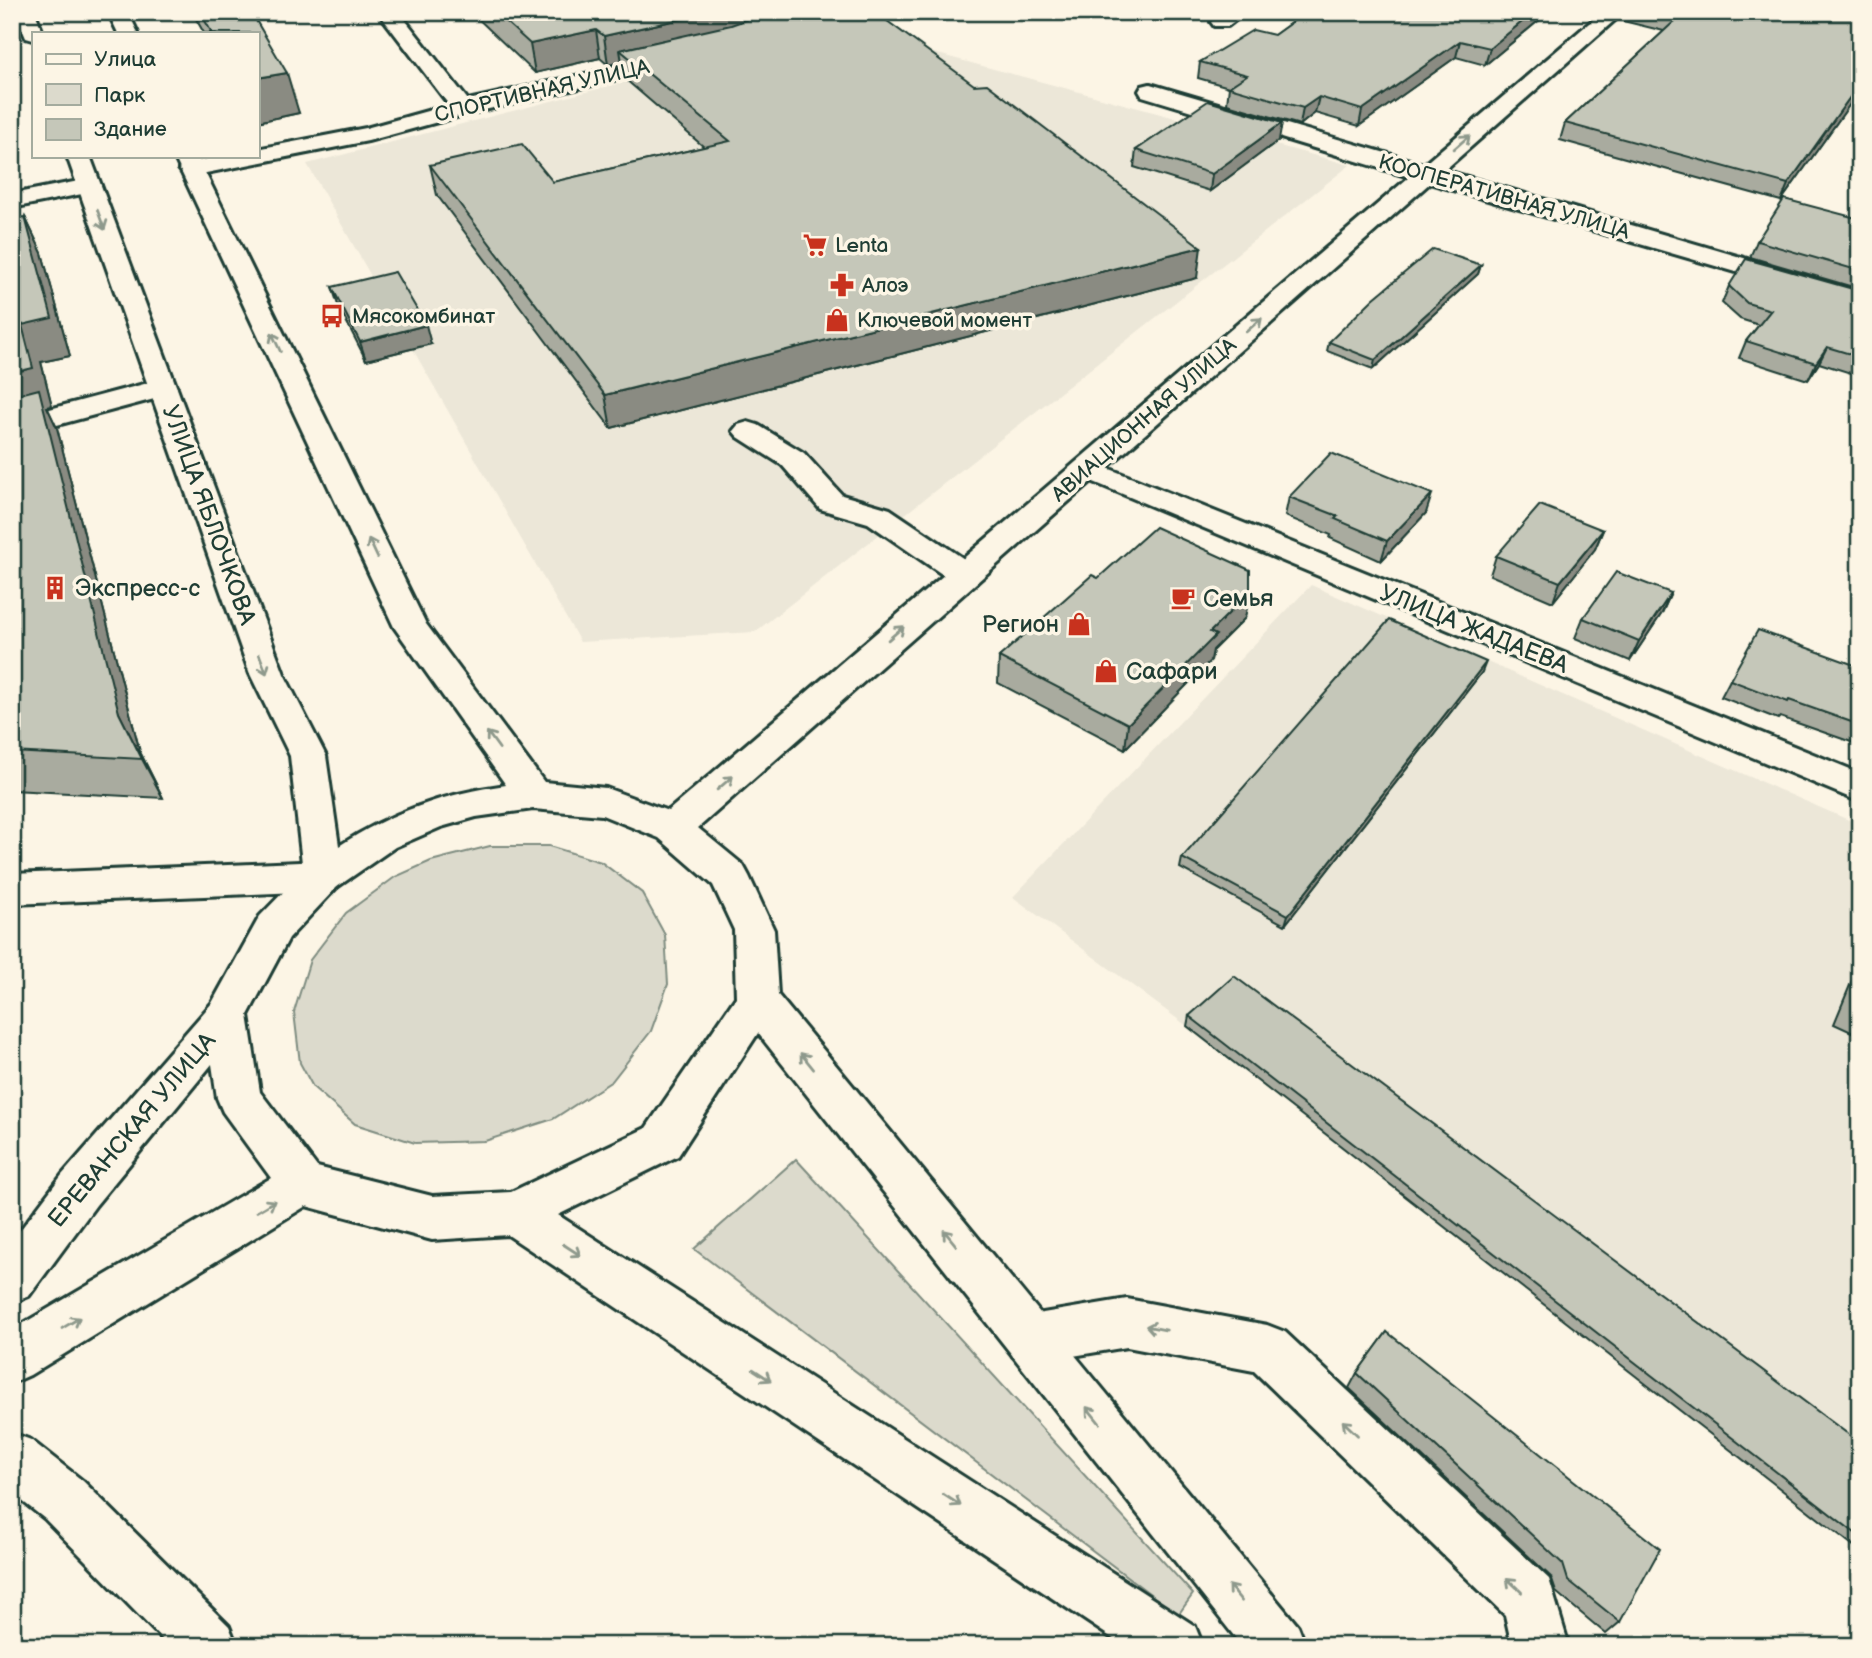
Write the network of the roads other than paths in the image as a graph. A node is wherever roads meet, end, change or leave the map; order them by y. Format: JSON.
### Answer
{"nodes":[{"id":1,"x":25,"y":12,"type":"edge"},
{"id":2,"x":118,"y":12,"type":"edge"},
{"id":3,"x":388,"y":12,"type":"edge"},
{"id":4,"x":1614,"y":12,"type":"edge"},
{"id":5,"x":32,"y":32,"type":"edge"},
{"id":6,"x":128,"y":32,"type":"edge"},
{"id":7,"x":701,"y":54,"type":"edge"},
{"id":8,"x":1150,"y":91,"type":"dead end"},
{"id":9,"x":463,"y":108,"type":"junction"},
{"id":10,"x":259,"y":156,"type":"edge"},
{"id":11,"x":79,"y":158,"type":"edge"},
{"id":12,"x":234,"y":158,"type":"edge"},
{"id":13,"x":188,"y":162,"type":"edge"},
{"id":14,"x":1424,"y":174,"type":"junction"},
{"id":15,"x":89,"y":186,"type":"junction"},
{"id":16,"x":12,"y":201,"type":"edge"},
{"id":17,"x":1860,"y":300,"type":"edge"},
{"id":18,"x":163,"y":388,"type":"junction"},
{"id":19,"x":12,"y":428,"type":"edge"},
{"id":20,"x":748,"y":430,"type":"dead end"},
{"id":21,"x":1088,"y":469,"type":"junction"},
{"id":22,"x":964,"y":574,"type":"junction"},
{"id":23,"x":1860,"y":788,"type":"edge"},
{"id":24,"x":533,"y":795,"type":"junction"},
{"id":25,"x":673,"y":828,"type":"junction"},
{"id":26,"x":323,"y":876,"type":"junction"},
{"id":27,"x":12,"y":889,"type":"edge"},
{"id":28,"x":757,"y":1000,"type":"junction"},
{"id":29,"x":227,"y":1015,"type":"junction"},
{"id":30,"x":302,"y":1184,"type":"junction"},
{"id":31,"x":514,"y":1213,"type":"junction"},
{"id":32,"x":12,"y":1280,"type":"edge"},
{"id":33,"x":1031,"y":1339,"type":"junction"},
{"id":34,"x":12,"y":1358,"type":"edge"},
{"id":35,"x":12,"y":1459,"type":"edge"},
{"id":36,"x":209,"y":1646,"type":"edge"},
{"id":37,"x":1175,"y":1646,"type":"edge"},
{"id":38,"x":1278,"y":1646,"type":"edge"},
{"id":39,"x":1541,"y":1646,"type":"edge"}],
"edges":[{"from":1,"to":5,"type":"main road"},
{"from":2,"to":6,"type":"main road"},
{"from":3,"to":9,"type":"main road"},
{"from":14,"to":4,"type":"main road","name":"АВИАЦИОННАЯ УЛИЦА","one_way":true},
{"from":7,"to":9,"type":"main road","name":"СПОРТИВНАЯ УЛИЦА"},
{"from":8,"to":14,"type":"main road","name":"КООПЕРАТИВНАЯ УЛИЦА"},
{"from":9,"to":10,"type":"main road","name":"СПОРТИВНАЯ УЛИЦА"},
{"from":11,"to":15,"type":"main road","name":"УЛИЦА ЯБЛОЧКОВА"},
{"from":12,"to":13,"type":"main road","name":"СПОРТИВНАЯ УЛИЦА"},
{"from":24,"to":13,"type":"main road","one_way":true},
{"from":14,"to":17,"type":"main road","name":"КООПЕРАТИВНАЯ УЛИЦА"},
{"from":21,"to":14,"type":"main road","name":"АВИАЦИОННАЯ УЛИЦА","one_way":true},
{"from":15,"to":16,"type":"main road"},
{"from":15,"to":18,"type":"main road","name":"УЛИЦА ЯБЛОЧКОВА","one_way":true},
{"from":18,"to":19,"type":"main road"},
{"from":18,"to":26,"type":"main road","name":"УЛИЦА ЯБЛОЧКОВА","one_way":true},
{"from":20,"to":22,"type":"main road"},
{"from":21,"to":22,"type":"main road","name":"АВИАЦИОННАЯ УЛИЦА"},
{"from":21,"to":23,"type":"main road","name":"УЛИЦА ЖАДАЕВА"},
{"from":25,"to":22,"type":"main road","name":"АВИАЦИОННАЯ УЛИЦА","one_way":true},
{"from":24,"to":25,"type":"main road","name":"ЕРЕВАНСКАЯ УЛИЦА"},
{"from":24,"to":26,"type":"main road","name":"ЕРЕВАНСКАЯ УЛИЦА"},
{"from":25,"to":28,"type":"main road","name":"ЕРЕВАНСКАЯ УЛИЦА"},
{"from":26,"to":27,"type":"main road"},
{"from":26,"to":29,"type":"main road","name":"ЕРЕВАНСКАЯ УЛИЦА"},
{"from":28,"to":31,"type":"main road"},
{"from":33,"to":28,"type":"main road","one_way":true},
{"from":29,"to":30,"type":"main road"},
{"from":29,"to":32,"type":"main road","name":"ЕРЕВАНСКАЯ УЛИЦА"},
{"from":30,"to":31,"type":"main road"},
{"from":34,"to":30,"type":"main road","one_way":true},
{"from":31,"to":37,"type":"main road","one_way":true},
{"from":38,"to":33,"type":"main road","one_way":true},
{"from":39,"to":33,"type":"main road","one_way":true},
{"from":35,"to":36,"type":"main road"}]}
